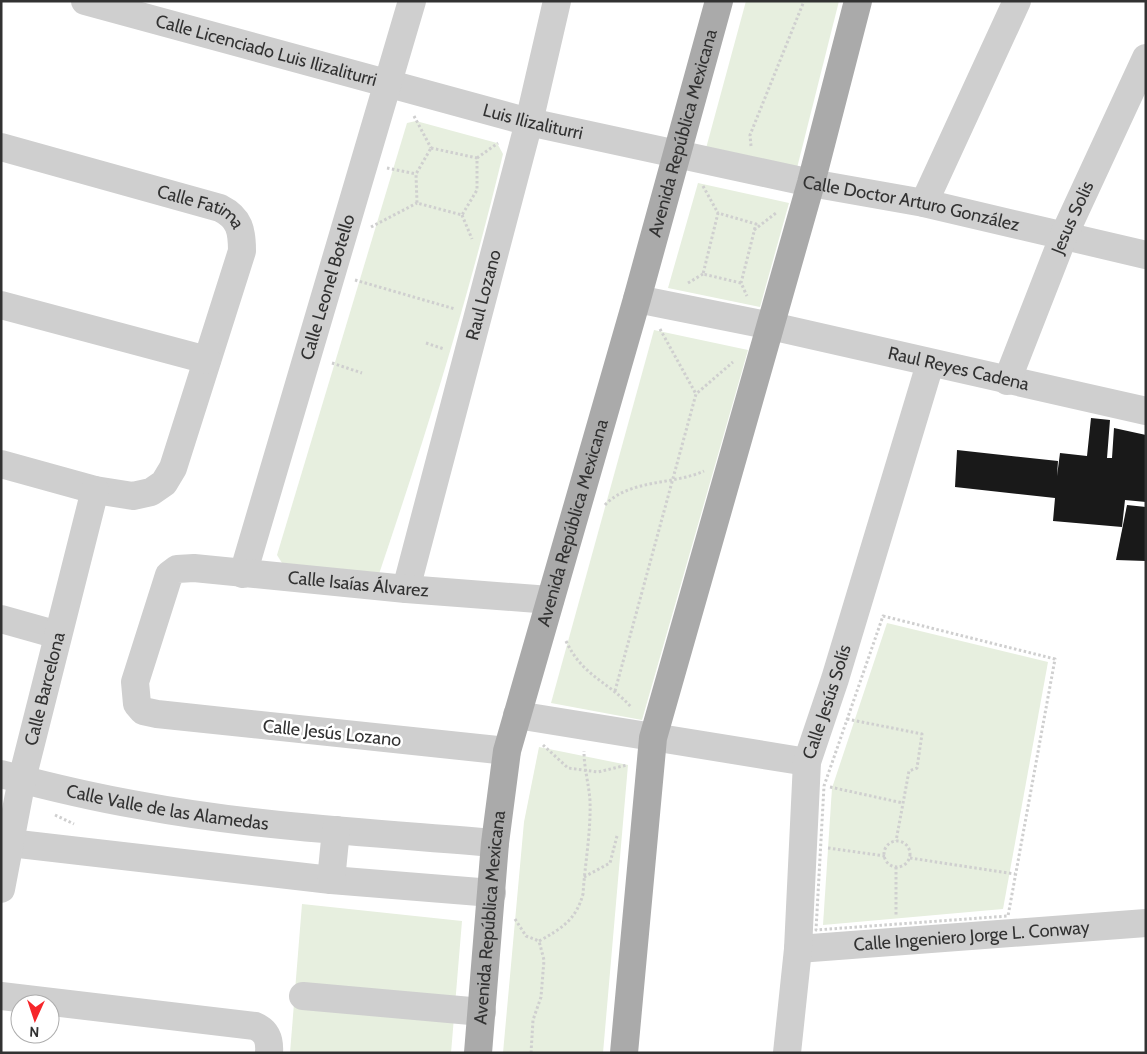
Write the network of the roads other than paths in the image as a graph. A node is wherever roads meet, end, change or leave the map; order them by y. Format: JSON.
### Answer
{"nodes":[{"id":1,"x":84,"y":1,"type":"edge"},
{"id":2,"x":412,"y":1,"type":"edge"},
{"id":3,"x":557,"y":1,"type":"edge"},
{"id":4,"x":719,"y":1,"type":"edge"},
{"id":5,"x":858,"y":1,"type":"edge"},
{"id":6,"x":1016,"y":1,"type":"edge"},
{"id":7,"x":1146,"y":58,"type":"edge"},
{"id":8,"x":389,"y":84,"type":"junction"},
{"id":9,"x":1137,"y":94,"type":"edge"},
{"id":10,"x":529,"y":122,"type":"junction"},
{"id":11,"x":1,"y":148,"type":"edge"},
{"id":12,"x":677,"y":155,"type":"junction"},
{"id":13,"x":811,"y":183,"type":"junction"},
{"id":14,"x":924,"y":203,"type":"junction"},
{"id":15,"x":1064,"y":235,"type":"junction"},
{"id":16,"x":1146,"y":255,"type":"edge"},
{"id":17,"x":637,"y":299,"type":"junction"},
{"id":18,"x":1,"y":305,"type":"edge"},
{"id":19,"x":771,"y":326,"type":"junction"},
{"id":20,"x":206,"y":360,"type":"junction"},
{"id":21,"x":930,"y":364,"type":"junction"},
{"id":22,"x":1008,"y":380,"type":"junction"},
{"id":23,"x":1146,"y":411,"type":"edge"},
{"id":24,"x":1,"y":464,"type":"edge"},
{"id":25,"x":95,"y":490,"type":"junction"},
{"id":26,"x":243,"y":574,"type":"junction"},
{"id":27,"x":406,"y":590,"type":"junction"},
{"id":28,"x":550,"y":600,"type":"junction"},
{"id":29,"x":1,"y":619,"type":"edge"},
{"id":30,"x":58,"y":634,"type":"junction"},
{"id":31,"x":157,"y":714,"type":"joint"},
{"id":32,"x":517,"y":715,"type":"junction"},
{"id":33,"x":653,"y":738,"type":"junction"},
{"id":34,"x":507,"y":751,"type":"junction"},
{"id":35,"x":807,"y":762,"type":"junction"},
{"id":36,"x":12,"y":777,"type":"edge"},
{"id":37,"x":336,"y":830,"type":"junction"},
{"id":38,"x":5,"y":843,"type":"edge"},
{"id":39,"x":495,"y":843,"type":"junction"},
{"id":40,"x":331,"y":880,"type":"junction"},
{"id":41,"x":1,"y":889,"type":"edge"},
{"id":42,"x":492,"y":893,"type":"junction"},
{"id":43,"x":1146,"y":923,"type":"edge"},
{"id":44,"x":798,"y":949,"type":"junction"},
{"id":45,"x":1,"y":996,"type":"edge"},
{"id":46,"x":303,"y":996,"type":"dead end"},
{"id":47,"x":482,"y":1012,"type":"junction"},
{"id":48,"x":270,"y":1049,"type":"edge"},
{"id":49,"x":478,"y":1053,"type":"edge"},
{"id":50,"x":624,"y":1053,"type":"edge"},
{"id":51,"x":787,"y":1053,"type":"edge"}],
"edges":[{"from":1,"to":8,"type":"street","name":"Calle Licenciado Luis Ilizaliturri"},
{"from":2,"to":8,"type":"street","name":"Calle Leonel Botello"},
{"from":3,"to":10,"type":"street","name":"Raul Lozano"},
{"from":4,"to":12,"type":"main road","name":"Avenida República Mexicana"},
{"from":5,"to":13,"type":"main road"},
{"from":6,"to":14,"type":"street"},
{"from":7,"to":9,"type":"street","name":"Jesus Solis"},
{"from":8,"to":10,"type":"street","name":"Luis Ilizaliturri"},
{"from":8,"to":26,"type":"street","name":"Calle Leonel Botello"},
{"from":9,"to":15,"type":"street","name":"Jesus Solis"},
{"from":10,"to":12,"type":"street","name":"Luis Ilizaliturri"},
{"from":10,"to":27,"type":"street","name":"Raul Lozano"},
{"from":11,"to":20,"type":"street","name":"Calle Fatima"},
{"from":12,"to":13,"type":"street","name":"Calle Doctor Arturo González"},
{"from":12,"to":17,"type":"main road","name":"Avenida República Mexicana"},
{"from":13,"to":14,"type":"street","name":"Calle Doctor Arturo González"},
{"from":13,"to":19,"type":"main road"},
{"from":14,"to":15,"type":"street","name":"Calle Doctor Arturo González"},
{"from":15,"to":16,"type":"street","name":"Calle Doctor Arturo González"},
{"from":15,"to":22,"type":"street","name":"Jesus Solis"},
{"from":17,"to":19,"type":"street","name":"Raul Reyes Cadena"},
{"from":17,"to":28,"type":"main road","name":"Avenida República Mexicana"},
{"from":18,"to":20,"type":"street"},
{"from":19,"to":21,"type":"street","name":"Raul Reyes Cadena"},
{"from":19,"to":33,"type":"main road"},
{"from":20,"to":25,"type":"street","name":"Calle Fatima"},
{"from":21,"to":22,"type":"street","name":"Raul Reyes Cadena"},
{"from":21,"to":35,"type":"street","name":"Calle Jesús Solís"},
{"from":22,"to":23,"type":"street","name":"Raul Reyes Cadena"},
{"from":24,"to":25,"type":"street"},
{"from":25,"to":30,"type":"street","name":"Calle Barcelona"},
{"from":26,"to":27,"type":"street","name":"Calle Isaías Álvarez"},
{"from":26,"to":31,"type":"street","name":"Calle Isaías Álvarez"},
{"from":27,"to":28,"type":"street","name":"Calle Isaías Álvarez"},
{"from":28,"to":32,"type":"main road","name":"Avenida República Mexicana"},
{"from":29,"to":30,"type":"street"},
{"from":30,"to":36,"type":"street","name":"Calle Barcelona"},
{"from":31,"to":34,"type":"street","name":"Calle Jesús Lozano"},
{"from":32,"to":33,"type":"street"},
{"from":32,"to":34,"type":"main road","name":"Avenida República Mexicana"},
{"from":33,"to":35,"type":"street"},
{"from":33,"to":50,"type":"main road"},
{"from":34,"to":39,"type":"main road","name":"Avenida República Mexicana"},
{"from":35,"to":44,"type":"street","name":"Calle Jesús Solís"},
{"from":36,"to":37,"type":"street","name":"Calle Valle de las Alamedas"},
{"from":36,"to":38,"type":"street","name":"Calle Barcelona"},
{"from":37,"to":39,"type":"street","name":"Calle Valle de las Alamedas"},
{"from":37,"to":40,"type":"street"},
{"from":38,"to":40,"type":"street"},
{"from":38,"to":41,"type":"street","name":"Calle Barcelona"},
{"from":39,"to":42,"type":"main road","name":"Avenida República Mexicana"},
{"from":40,"to":42,"type":"street"},
{"from":42,"to":47,"type":"main road","name":"Avenida República Mexicana"},
{"from":43,"to":44,"type":"street","name":"Calle Ingeniero Jorge L. Conway"},
{"from":44,"to":51,"type":"street","name":"Calle Jesús Solís"},
{"from":45,"to":48,"type":"street"},
{"from":46,"to":47,"type":"street"},
{"from":47,"to":49,"type":"main road","name":"Avenida República Mexicana"}]}
